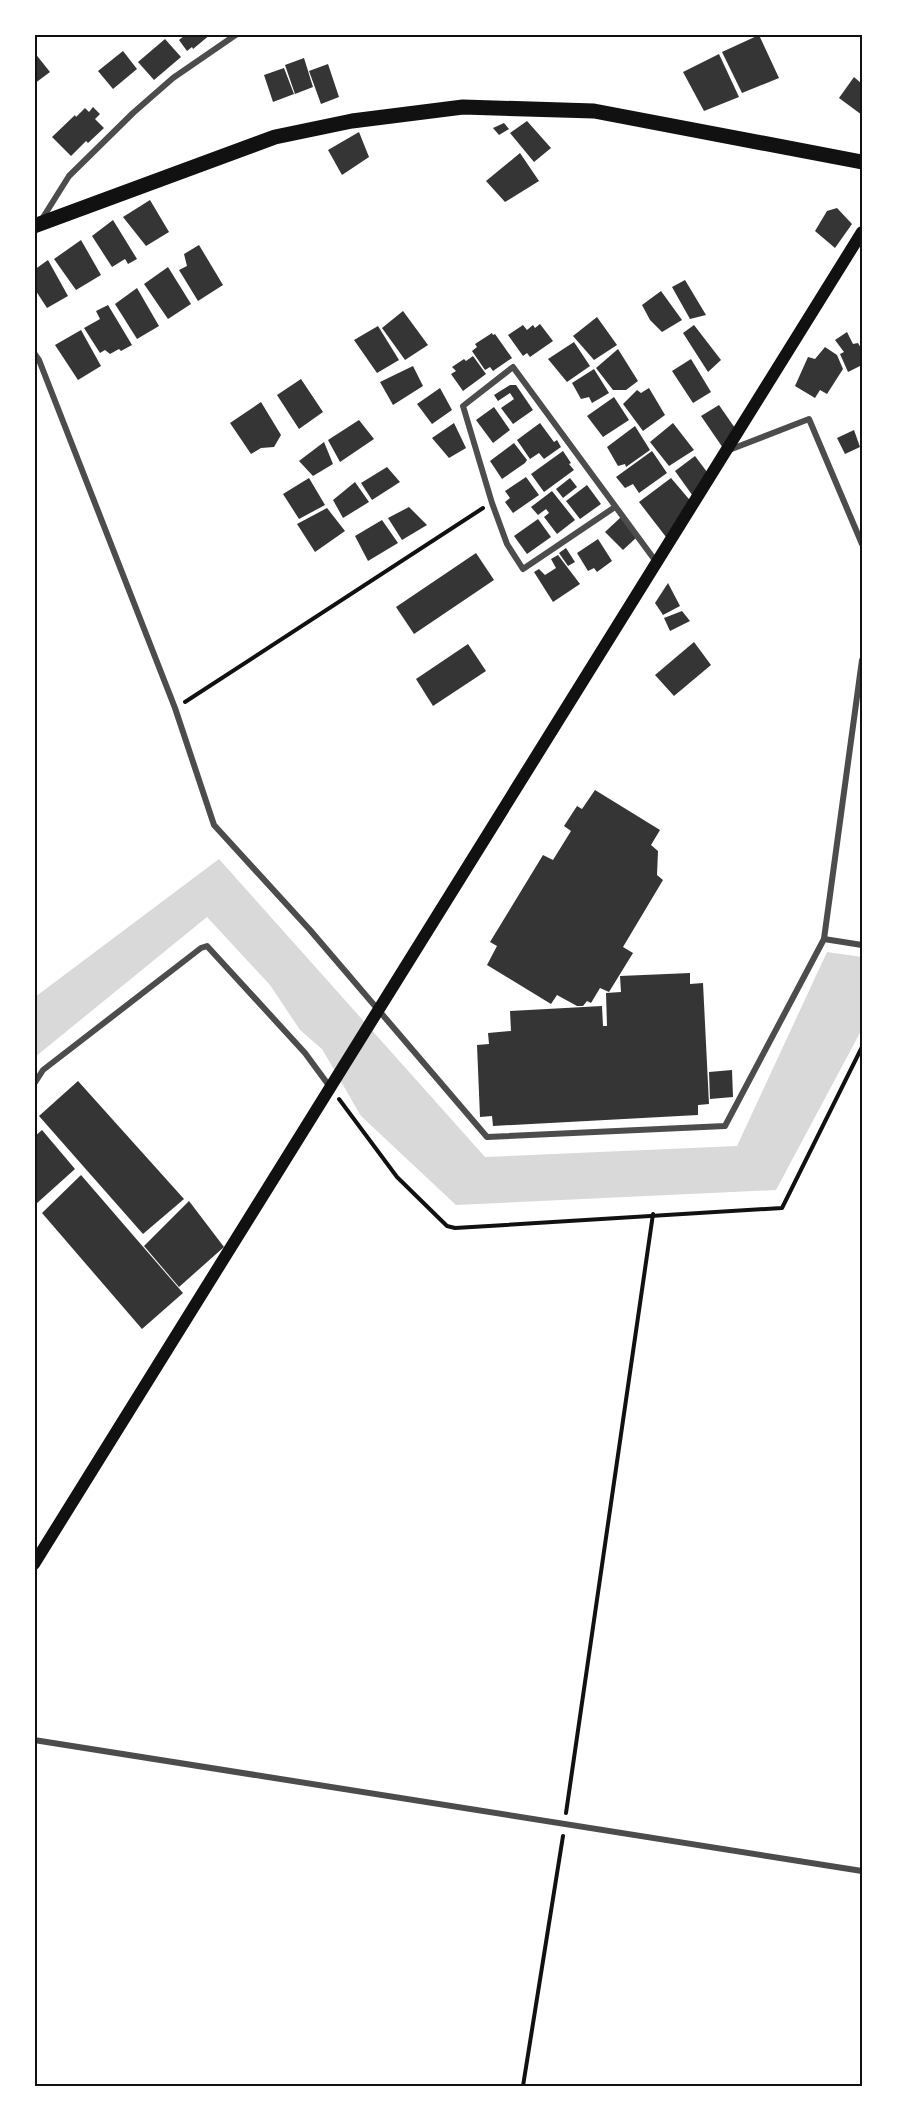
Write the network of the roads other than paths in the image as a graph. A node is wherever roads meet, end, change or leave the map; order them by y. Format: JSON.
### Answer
{"nodes":[{"id":1,"x":237,"y":34,"type":"edge"},
{"id":2,"x":228,"y":37,"type":"edge"},
{"id":3,"x":862,"y":162,"type":"edge"},
{"id":4,"x":36,"y":226,"type":"edge"},
{"id":5,"x":862,"y":232,"type":"edge"},
{"id":6,"x":34,"y":353,"type":"edge"},
{"id":7,"x":725,"y":452,"type":"junction"},
{"id":8,"x":615,"y":507,"type":"junction"},
{"id":9,"x":862,"y":544,"type":"edge"},
{"id":10,"x":657,"y":564,"type":"junction"},
{"id":11,"x":862,"y":660,"type":"edge"},
{"id":12,"x":824,"y":939,"type":"junction"},
{"id":13,"x":862,"y":945,"type":"edge"},
{"id":14,"x":375,"y":1017,"type":"junction"},
{"id":15,"x":34,"y":1084,"type":"edge"},
{"id":16,"x":330,"y":1087,"type":"junction"},
{"id":17,"x":34,"y":1564,"type":"edge"},
{"id":18,"x":34,"y":1740,"type":"edge"},
{"id":19,"x":862,"y":1871,"type":"edge"}],
"edges":[{"from":1,"to":2,"type":"street"},
{"from":2,"to":4,"type":"street"},
{"from":3,"to":4,"type":"main road"},
{"from":5,"to":7,"type":"main road"},
{"from":6,"to":14,"type":"street"},
{"from":7,"to":9,"type":"street"},
{"from":7,"to":10,"type":"main road"},
{"from":8,"to":8,"type":"street"},
{"from":8,"to":10,"type":"street"},
{"from":10,"to":14,"type":"main road"},
{"from":11,"to":12,"type":"street"},
{"from":12,"to":13,"type":"street"},
{"from":12,"to":14,"type":"street"},
{"from":14,"to":16,"type":"main road"},
{"from":15,"to":16,"type":"street"},
{"from":16,"to":17,"type":"main road"},
{"from":18,"to":19,"type":"street"}]}
